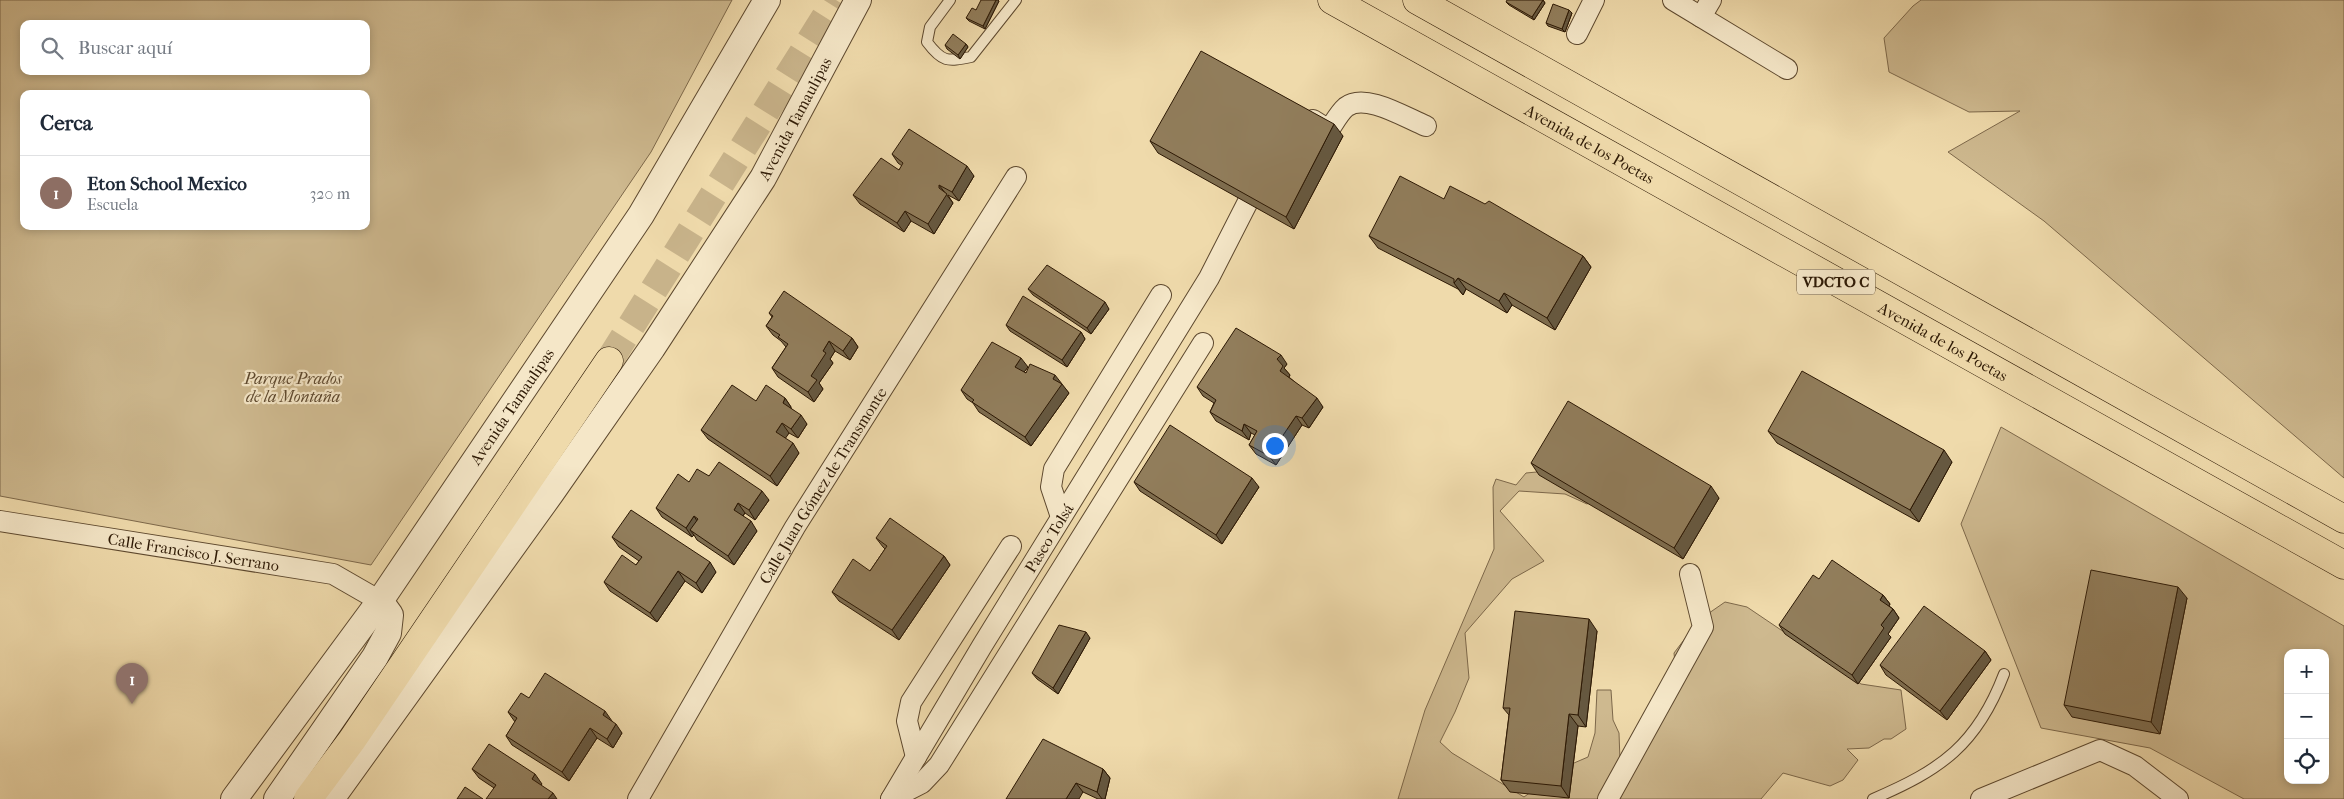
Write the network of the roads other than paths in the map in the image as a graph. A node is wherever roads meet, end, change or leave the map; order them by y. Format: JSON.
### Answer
{"nodes":[{"id":1,"x":767,"y":0,"type":"edge"},
{"id":2,"x":858,"y":0,"type":"edge"},
{"id":3,"x":950,"y":0,"type":"edge"},
{"id":4,"x":1016,"y":0,"type":"edge"},
{"id":5,"x":1332,"y":0,"type":"edge"},
{"id":6,"x":1417,"y":0,"type":"edge"},
{"id":7,"x":1594,"y":0,"type":"edge"},
{"id":8,"x":1673,"y":0,"type":"edge"},
{"id":9,"x":1706,"y":8,"type":"edge"},
{"id":10,"x":1577,"y":34,"type":"dead end"},
{"id":11,"x":1787,"y":69,"type":"dead end"},
{"id":12,"x":1296,"y":110,"type":"edge"},
{"id":13,"x":1426,"y":126,"type":"dead end"},
{"id":14,"x":1269,"y":160,"type":"edge"},
{"id":15,"x":1016,"y":177,"type":"dead end"},
{"id":16,"x":1161,"y":295,"type":"dead end"},
{"id":17,"x":1203,"y":343,"type":"dead end"},
{"id":18,"x":609,"y":361,"type":"tunnel mouth"},
{"id":19,"x":1061,"y":517,"type":"junction"},
{"id":20,"x":2344,"y":519,"type":"edge"},
{"id":21,"x":0,"y":521,"type":"edge"},
{"id":22,"x":1011,"y":546,"type":"dead end"},
{"id":23,"x":2342,"y":564,"type":"edge"},
{"id":24,"x":1690,"y":574,"type":"dead end"},
{"id":25,"x":380,"y":601,"type":"junction"},
{"id":26,"x":2004,"y":674,"type":"dead end"},
{"id":27,"x":916,"y":757,"type":"junction"},
{"id":28,"x":234,"y":799,"type":"edge"},
{"id":29,"x":277,"y":799,"type":"edge"},
{"id":30,"x":308,"y":799,"type":"edge"},
{"id":31,"x":331,"y":799,"type":"edge"},
{"id":32,"x":638,"y":799,"type":"edge"},
{"id":33,"x":891,"y":799,"type":"edge"},
{"id":34,"x":1608,"y":799,"type":"edge"},
{"id":35,"x":1873,"y":799,"type":"edge"},
{"id":36,"x":1981,"y":799,"type":"edge"},
{"id":37,"x":2178,"y":799,"type":"edge"}],
"edges":[{"from":1,"to":25,"type":"street","name":"Avenida Tamaulipas"},
{"from":2,"to":31,"type":"street","name":"Avenida Tamaulipas"},
{"from":3,"to":4,"type":"lane"},
{"from":5,"to":23,"type":"highway","name":"Avenida de los Poetas","number":"VDCTO C"},
{"from":6,"to":20,"type":"highway","number":"VDCTO C"},
{"from":7,"to":10,"type":"street"},
{"from":8,"to":9,"type":"street"},
{"from":9,"to":11,"type":"street"},
{"from":12,"to":13,"type":"street"},
{"from":14,"to":19,"type":"street","name":"Paseo Tolsá"},
{"from":15,"to":32,"type":"street","name":"Calle Juan Gómez de Transmonte"},
{"from":16,"to":19,"type":"street"},
{"from":17,"to":33,"type":"street"},
{"from":18,"to":30,"type":"highway"},
{"from":19,"to":27,"type":"street","name":"Paseo Tolsá"},
{"from":21,"to":25,"type":"street","name":"Calle Francisco J. Serrano"},
{"from":22,"to":27,"type":"street"},
{"from":24,"to":34,"type":"street"},
{"from":25,"to":28,"type":"street","name":"Avenida Tamaulipas"},
{"from":25,"to":29,"type":"street"},
{"from":26,"to":35,"type":"lane"},
{"from":27,"to":33,"type":"street","name":"Paseo Tolsá"},
{"from":36,"to":37,"type":"street"}]}
